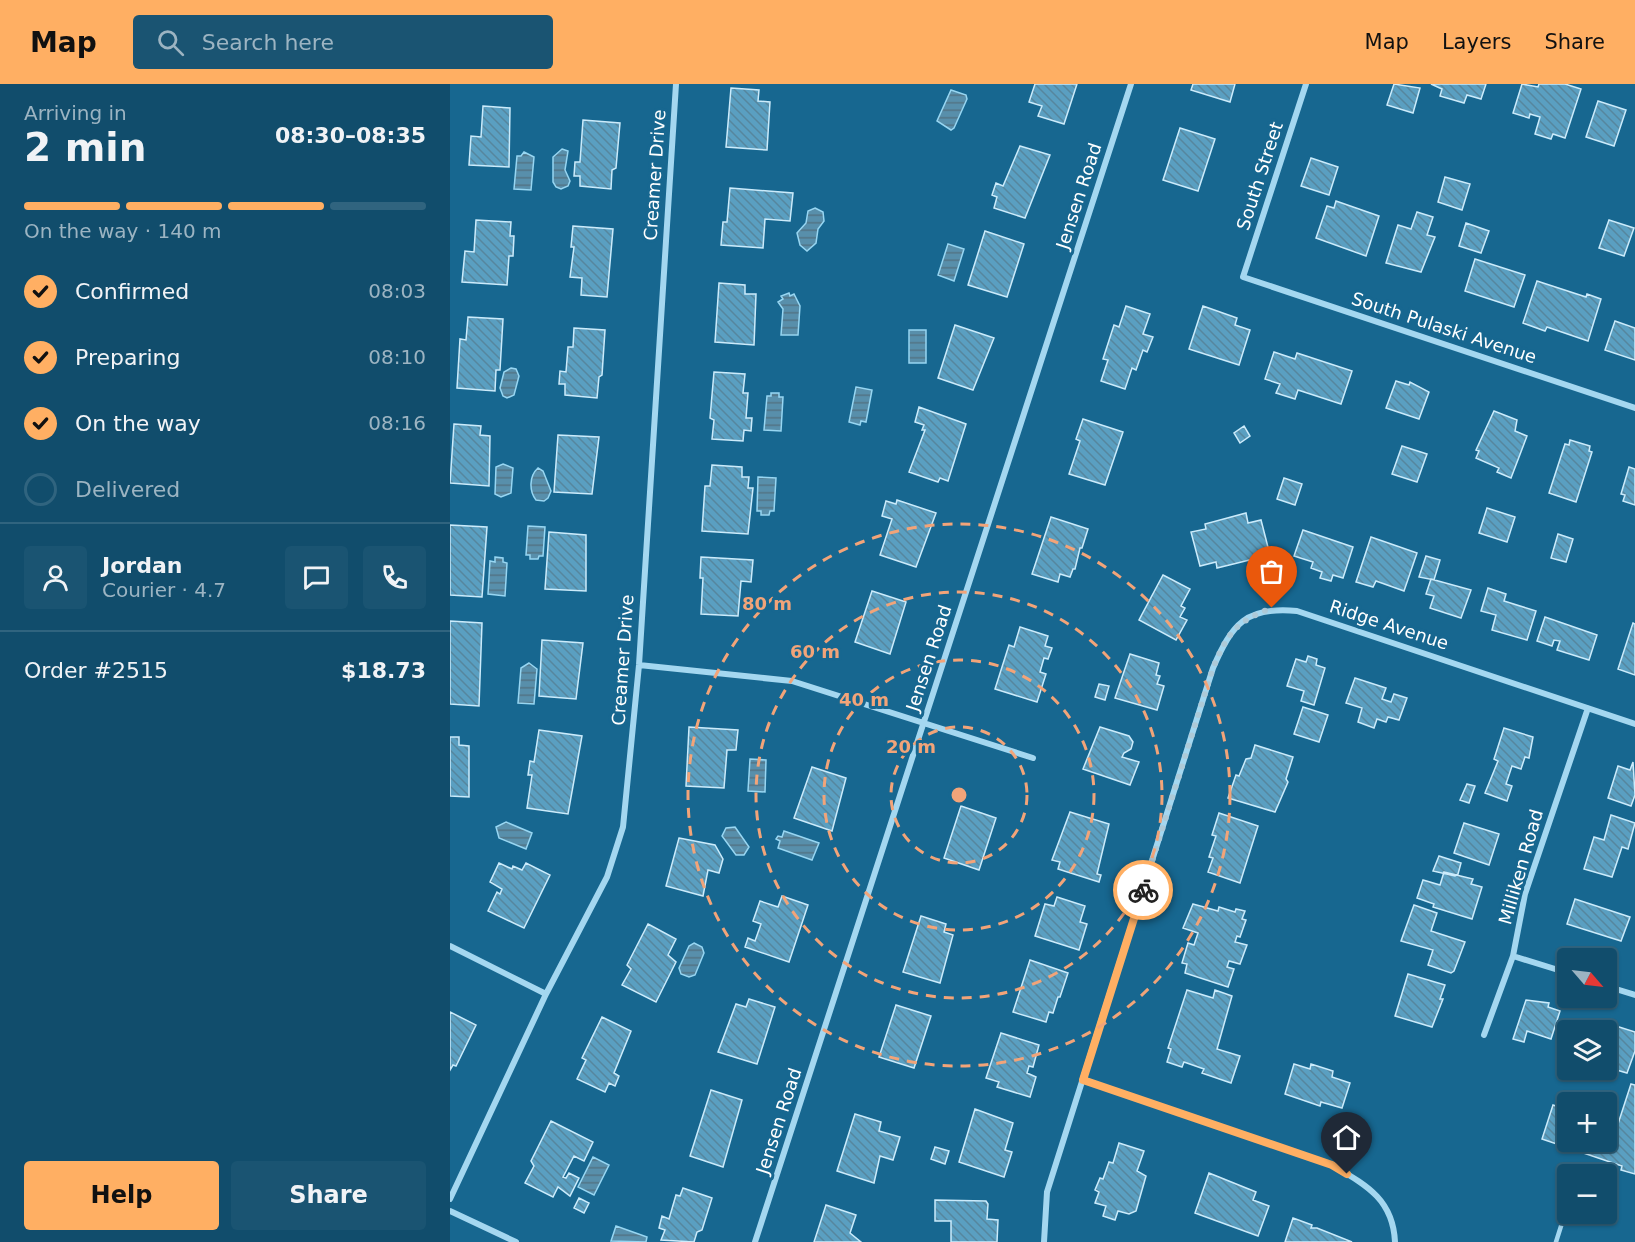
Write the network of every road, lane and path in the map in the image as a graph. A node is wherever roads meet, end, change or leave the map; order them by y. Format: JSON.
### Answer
{"nodes":[{"id":1,"x":676,"y":84,"type":"edge"},
{"id":2,"x":1131,"y":84,"type":"edge"},
{"id":3,"x":1306,"y":84,"type":"edge"},
{"id":4,"x":1243,"y":277,"type":"joint"},
{"id":5,"x":1635,"y":408,"type":"edge"},
{"id":6,"x":639,"y":665,"type":"junction"},
{"id":7,"x":1588,"y":708,"type":"junction"},
{"id":8,"x":1635,"y":724,"type":"edge"},
{"id":9,"x":923,"y":725,"type":"junction"},
{"id":10,"x":1033,"y":758,"type":"dead end"},
{"id":11,"x":450,"y":946,"type":"edge"},
{"id":12,"x":1513,"y":956,"type":"junction"},
{"id":13,"x":1557,"y":970,"type":"edge"},
{"id":14,"x":1617,"y":989,"type":"edge"},
{"id":15,"x":546,"y":994,"type":"junction"},
{"id":16,"x":1635,"y":995,"type":"edge"},
{"id":17,"x":1484,"y":1035,"type":"dead end"},
{"id":18,"x":1083,"y":1080,"type":"junction"},
{"id":19,"x":450,"y":1199,"type":"edge"},
{"id":20,"x":450,"y":1210,"type":"edge"},
{"id":21,"x":1562,"y":1224,"type":"edge"},
{"id":22,"x":516,"y":1242,"type":"edge"},
{"id":23,"x":755,"y":1242,"type":"edge"},
{"id":24,"x":1044,"y":1242,"type":"edge"},
{"id":25,"x":1395,"y":1242,"type":"edge"},
{"id":26,"x":1556,"y":1242,"type":"edge"}],
"edges":[{"from":1,"to":6,"type":"street","name":"Creamer Drive"},
{"from":2,"to":9,"type":"street","name":"Jensen Road"},
{"from":3,"to":4,"type":"street","name":"South Street"},
{"from":4,"to":5,"type":"street","name":"South Pulaski Avenue"},
{"from":6,"to":9,"type":"street"},
{"from":6,"to":15,"type":"street","name":"Creamer Drive"},
{"from":7,"to":8,"type":"street","name":"Ridge Avenue"},
{"from":7,"to":12,"type":"street","name":"Milliken Road"},
{"from":7,"to":18,"type":"street","name":"Ridge Avenue"},
{"from":9,"to":10,"type":"street"},
{"from":9,"to":23,"type":"street","name":"Jensen Road"},
{"from":11,"to":15,"type":"street"},
{"from":12,"to":13,"type":"street"},
{"from":12,"to":17,"type":"street","name":"Milliken Road"},
{"from":14,"to":16,"type":"street"},
{"from":15,"to":19,"type":"street","name":"Creamer Drive"},
{"from":18,"to":24,"type":"street","name":"Ridge Avenue"},
{"from":18,"to":25,"type":"street"},
{"from":20,"to":22,"type":"street"},
{"from":21,"to":26,"type":"lane"}]}
